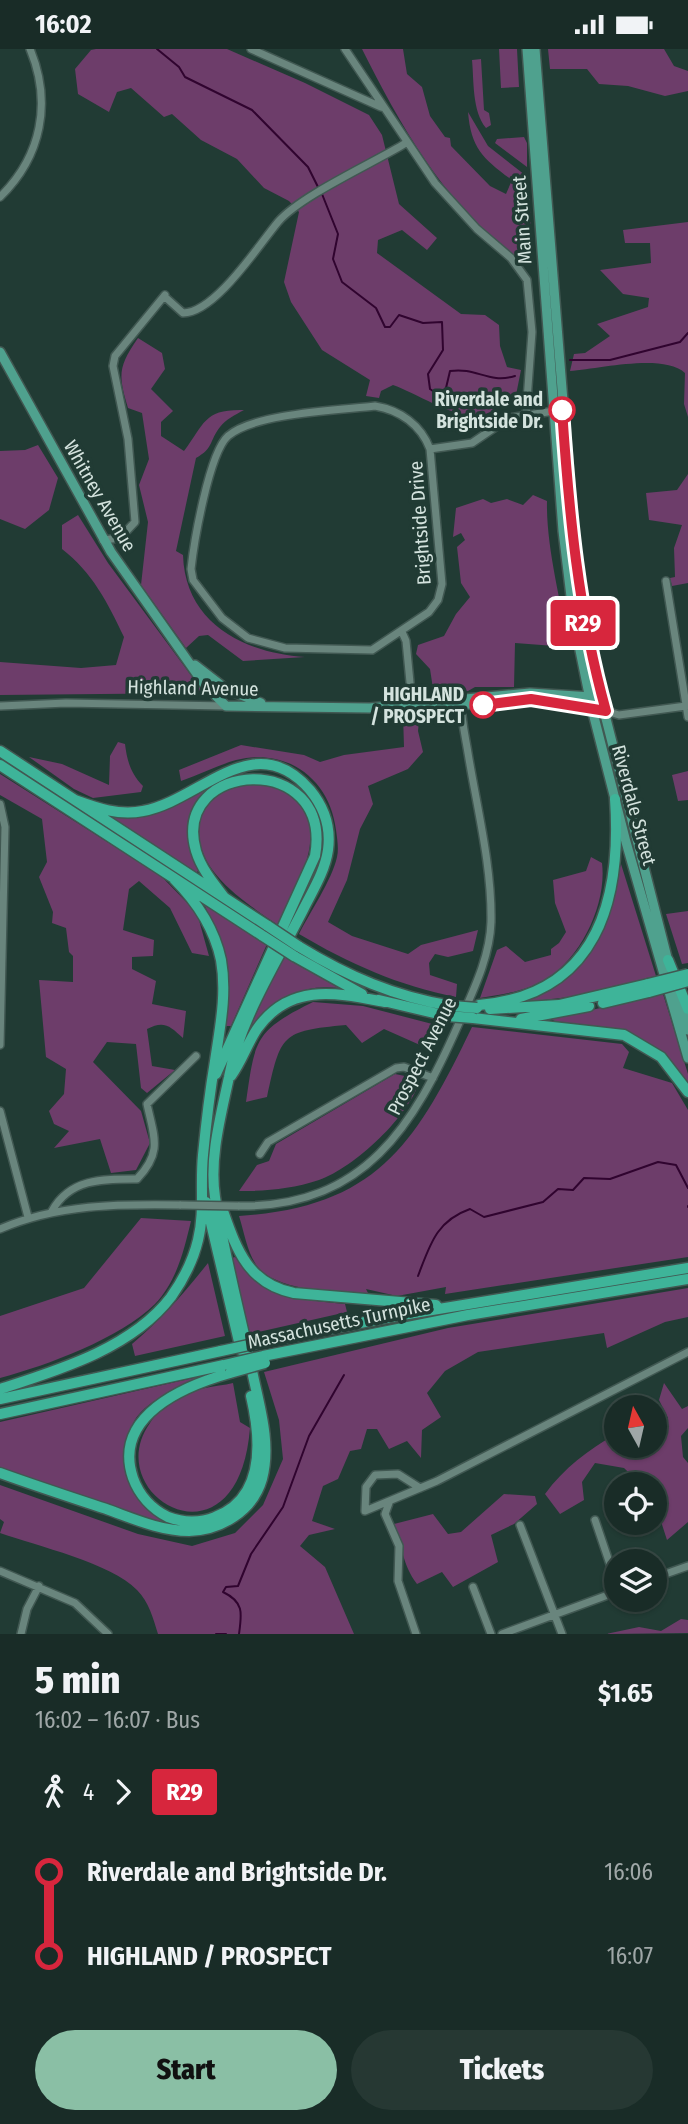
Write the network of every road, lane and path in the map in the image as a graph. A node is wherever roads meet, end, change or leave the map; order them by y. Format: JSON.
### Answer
{"nodes":[{"id":1,"x":30,"y":49,"type":"edge"},
{"id":2,"x":251,"y":49,"type":"edge"},
{"id":3,"x":345,"y":49,"type":"edge"},
{"id":4,"x":527,"y":49,"type":"edge"},
{"id":5,"x":535,"y":49,"type":"edge"},
{"id":6,"x":383,"y":107,"type":"junction"},
{"id":7,"x":406,"y":143,"type":"junction"},
{"id":8,"x":0,"y":195,"type":"edge"},
{"id":9,"x":0,"y":352,"type":"edge"},
{"id":10,"x":556,"y":389,"type":"junction"},
{"id":11,"x":554,"y":411,"type":"junction"},
{"id":12,"x":526,"y":414,"type":"junction"},
{"id":13,"x":430,"y":449,"type":"junction"},
{"id":14,"x":103,"y":540,"type":"junction"},
{"id":15,"x":666,"y":581,"type":"dead end"},
{"id":16,"x":402,"y":632,"type":"junction"},
{"id":17,"x":182,"y":651,"type":"junction"},
{"id":18,"x":226,"y":689,"type":"junction"},
{"id":19,"x":601,"y":695,"type":"junction"},
{"id":20,"x":589,"y":697,"type":"junction"},
{"id":21,"x":215,"y":702,"type":"junction"},
{"id":22,"x":412,"y":703,"type":"junction"},
{"id":23,"x":461,"y":703,"type":"junction"},
{"id":24,"x":1,"y":706,"type":"edge"},
{"id":25,"x":226,"y":706,"type":"joint"},
{"id":26,"x":274,"y":706,"type":"junction"},
{"id":27,"x":686,"y":706,"type":"junction"},
{"id":28,"x":385,"y":707,"type":"junction"},
{"id":29,"x":592,"y":709,"type":"junction"},
{"id":30,"x":606,"y":711,"type":"junction"},
{"id":31,"x":688,"y":717,"type":"edge"},
{"id":32,"x":0,"y":751,"type":"edge"},
{"id":33,"x":0,"y":765,"type":"edge"},
{"id":34,"x":615,"y":799,"type":"junction"},
{"id":35,"x":75,"y":800,"type":"junction"},
{"id":36,"x":0,"y":804,"type":"edge"},
{"id":37,"x":174,"y":879,"type":"junction"},
{"id":38,"x":224,"y":897,"type":"junction"},
{"id":39,"x":265,"y":931,"type":"junction"},
{"id":40,"x":296,"y":951,"type":"junction"},
{"id":41,"x":668,"y":960,"type":"junction"},
{"id":42,"x":688,"y":974,"type":"edge"},
{"id":43,"x":688,"y":981,"type":"edge"},
{"id":44,"x":648,"y":988,"type":"junction"},
{"id":45,"x":385,"y":1002,"type":"junction"},
{"id":46,"x":454,"y":1009,"type":"junction"},
{"id":47,"x":688,"y":1009,"type":"edge"},
{"id":48,"x":476,"y":1011,"type":"junction"},
{"id":49,"x":492,"y":1020,"type":"junction"},
{"id":50,"x":688,"y":1030,"type":"edge"},
{"id":51,"x":0,"y":1045,"type":"edge"},
{"id":52,"x":196,"y":1056,"type":"dead end"},
{"id":53,"x":688,"y":1058,"type":"edge"},
{"id":54,"x":433,"y":1077,"type":"junction"},
{"id":55,"x":214,"y":1080,"type":"junction"},
{"id":56,"x":228,"y":1080,"type":"junction"},
{"id":57,"x":688,"y":1092,"type":"edge"},
{"id":58,"x":0,"y":1111,"type":"edge"},
{"id":59,"x":260,"y":1154,"type":"dead end"},
{"id":60,"x":208,"y":1184,"type":"junction"},
{"id":61,"x":52,"y":1211,"type":"junction"},
{"id":62,"x":28,"y":1217,"type":"junction"},
{"id":63,"x":0,"y":1229,"type":"edge"},
{"id":64,"x":688,"y":1268,"type":"edge"},
{"id":65,"x":688,"y":1279,"type":"edge"},
{"id":66,"x":456,"y":1306,"type":"junction"},
{"id":67,"x":688,"y":1352,"type":"edge"},
{"id":68,"x":227,"y":1369,"type":"junction"},
{"id":69,"x":0,"y":1389,"type":"edge"},
{"id":70,"x":0,"y":1399,"type":"edge"},
{"id":71,"x":0,"y":1414,"type":"edge"},
{"id":72,"x":0,"y":1473,"type":"edge"},
{"id":73,"x":419,"y":1488,"type":"junction"},
{"id":74,"x":391,"y":1501,"type":"junction"},
{"id":75,"x":595,"y":1521,"type":"dead end"},
{"id":76,"x":520,"y":1525,"type":"dead end"},
{"id":77,"x":605,"y":1549,"type":"edge"},
{"id":78,"x":688,"y":1566,"type":"edge"},
{"id":79,"x":0,"y":1571,"type":"edge"},
{"id":80,"x":667,"y":1573,"type":"edge"},
{"id":81,"x":39,"y":1586,"type":"junction"},
{"id":82,"x":473,"y":1587,"type":"dead end"},
{"id":83,"x":604,"y":1596,"type":"edge"},
{"id":84,"x":556,"y":1614,"type":"junction"},
{"id":85,"x":21,"y":1634,"type":"edge"},
{"id":86,"x":108,"y":1634,"type":"edge"},
{"id":87,"x":416,"y":1634,"type":"edge"},
{"id":88,"x":491,"y":1634,"type":"edge"},
{"id":89,"x":502,"y":1634,"type":"edge"},
{"id":90,"x":562,"y":1634,"type":"edge"}],
"edges":[{"from":1,"to":8,"type":"street"},
{"from":2,"to":6,"type":"street"},
{"from":3,"to":6,"type":"street"},
{"from":4,"to":10,"type":"main road","name":"Main Street"},
{"from":5,"to":10,"type":"main road","name":"Main Street"},
{"from":6,"to":7,"type":"street"},
{"from":7,"to":12,"type":"street"},
{"from":7,"to":14,"type":"street"},
{"from":9,"to":14,"type":"main road","name":"Whitney Avenue"},
{"from":10,"to":11,"type":"main road","name":"Riverdale Street"},
{"from":10,"to":19,"type":"main road","name":"Riverdale Street"},
{"from":11,"to":12,"type":"street","name":"Brightside Drive"},
{"from":11,"to":20,"type":"main road","name":"Riverdale Street"},
{"from":12,"to":13,"type":"street","name":"Brightside Drive"},
{"from":13,"to":16,"type":"street","name":"Brightside Drive"},
{"from":13,"to":16,"type":"street","name":"Brightside Drive"},
{"from":14,"to":17,"type":"main road","name":"Whitney Avenue"},
{"from":15,"to":27,"type":"street"},
{"from":16,"to":22,"type":"street"},
{"from":17,"to":18,"type":"main road","name":"Whitney Avenue"},
{"from":17,"to":21,"type":"main road","name":"Whitney Avenue"},
{"from":18,"to":21,"type":"main road"},
{"from":18,"to":26,"type":"main road","name":"Whitney Avenue"},
{"from":19,"to":20,"type":"main road","name":"Highland Avenue"},
{"from":19,"to":30,"type":"main road","name":"Riverdale Street"},
{"from":20,"to":23,"type":"main road","name":"Highland Avenue"},
{"from":20,"to":29,"type":"main road","name":"Riverdale Street"},
{"from":21,"to":24,"type":"street","name":"Highland Avenue"},
{"from":21,"to":25,"type":"main road","name":"Whitney Avenue"},
{"from":22,"to":23,"type":"main road","name":"Highland Avenue"},
{"from":22,"to":28,"type":"main road","name":"Highland Avenue"},
{"from":23,"to":28,"type":"main road","name":"Highland Avenue"},
{"from":23,"to":29,"type":"main road","name":"Highland Avenue"},
{"from":23,"to":54,"type":"street","name":"Prospect Avenue"},
{"from":25,"to":26,"type":"main road","name":"Highland Avenue"},
{"from":26,"to":28,"type":"main road","name":"Highland Avenue"},
{"from":27,"to":30,"type":"street"},
{"from":27,"to":31,"type":"street"},
{"from":29,"to":30,"type":"main road","name":"Highland Avenue"},
{"from":29,"to":34,"type":"main road","name":"Riverdale Street"},
{"from":30,"to":41,"type":"main road","name":"Riverdale Street"},
{"from":32,"to":35,"type":"highway"},
{"from":33,"to":37,"type":"highway"},
{"from":34,"to":48,"type":"highway"},
{"from":34,"to":53,"type":"main road","name":"Riverdale Street"},
{"from":35,"to":38,"type":"highway"},
{"from":35,"to":56,"type":"highway"},
{"from":36,"to":51,"type":"street"},
{"from":37,"to":39,"type":"highway"},
{"from":37,"to":55,"type":"highway"},
{"from":38,"to":39,"type":"highway"},
{"from":38,"to":55,"type":"highway"},
{"from":39,"to":40,"type":"highway","bridge":true},
{"from":40,"to":45,"type":"highway"},
{"from":40,"to":46,"type":"highway"},
{"from":41,"to":47,"type":"highway"},
{"from":41,"to":50,"type":"main road","name":"Riverdale Street"},
{"from":42,"to":44,"type":"highway","bridge":true},
{"from":43,"to":44,"type":"highway","bridge":true},
{"from":44,"to":48,"type":"highway"},
{"from":44,"to":49,"type":"highway"},
{"from":45,"to":46,"type":"highway"},
{"from":45,"to":56,"type":"highway"},
{"from":46,"to":48,"type":"highway","bridge":true},
{"from":46,"to":48,"type":"highway","bridge":true},
{"from":48,"to":49,"type":"highway"},
{"from":49,"to":57,"type":"highway"},
{"from":52,"to":61,"type":"street"},
{"from":54,"to":59,"type":"street"},
{"from":54,"to":61,"type":"street","name":"Prospect Avenue","bridge":true},
{"from":55,"to":60,"type":"highway"},
{"from":56,"to":60,"type":"highway"},
{"from":58,"to":62,"type":"street"},
{"from":60,"to":66,"type":"highway"},
{"from":60,"to":68,"type":"highway"},
{"from":60,"to":69,"type":"highway"},
{"from":60,"to":72,"type":"highway"},
{"from":61,"to":62,"type":"street","name":"Prospect Avenue"},
{"from":62,"to":63,"type":"street","name":"Prospect Avenue"},
{"from":64,"to":66,"type":"highway","name":"Massachusetts Turnpike"},
{"from":65,"to":68,"type":"highway","name":"Massachusetts Turnpike","bridge":true},
{"from":66,"to":70,"type":"highway","name":"Massachusetts Turnpike","bridge":true},
{"from":67,"to":73,"type":"street"},
{"from":68,"to":71,"type":"highway","name":"Massachusetts Turnpike"},
{"from":73,"to":74,"type":"street"},
{"from":73,"to":74,"type":"street"},
{"from":74,"to":87,"type":"street"},
{"from":75,"to":77,"type":"street"},
{"from":76,"to":84,"type":"street"},
{"from":78,"to":80,"type":"street"},
{"from":79,"to":81,"type":"street"},
{"from":81,"to":85,"type":"street"},
{"from":81,"to":86,"type":"street"},
{"from":82,"to":88,"type":"street"},
{"from":83,"to":84,"type":"street"},
{"from":84,"to":89,"type":"street"},
{"from":84,"to":90,"type":"street"}]}
